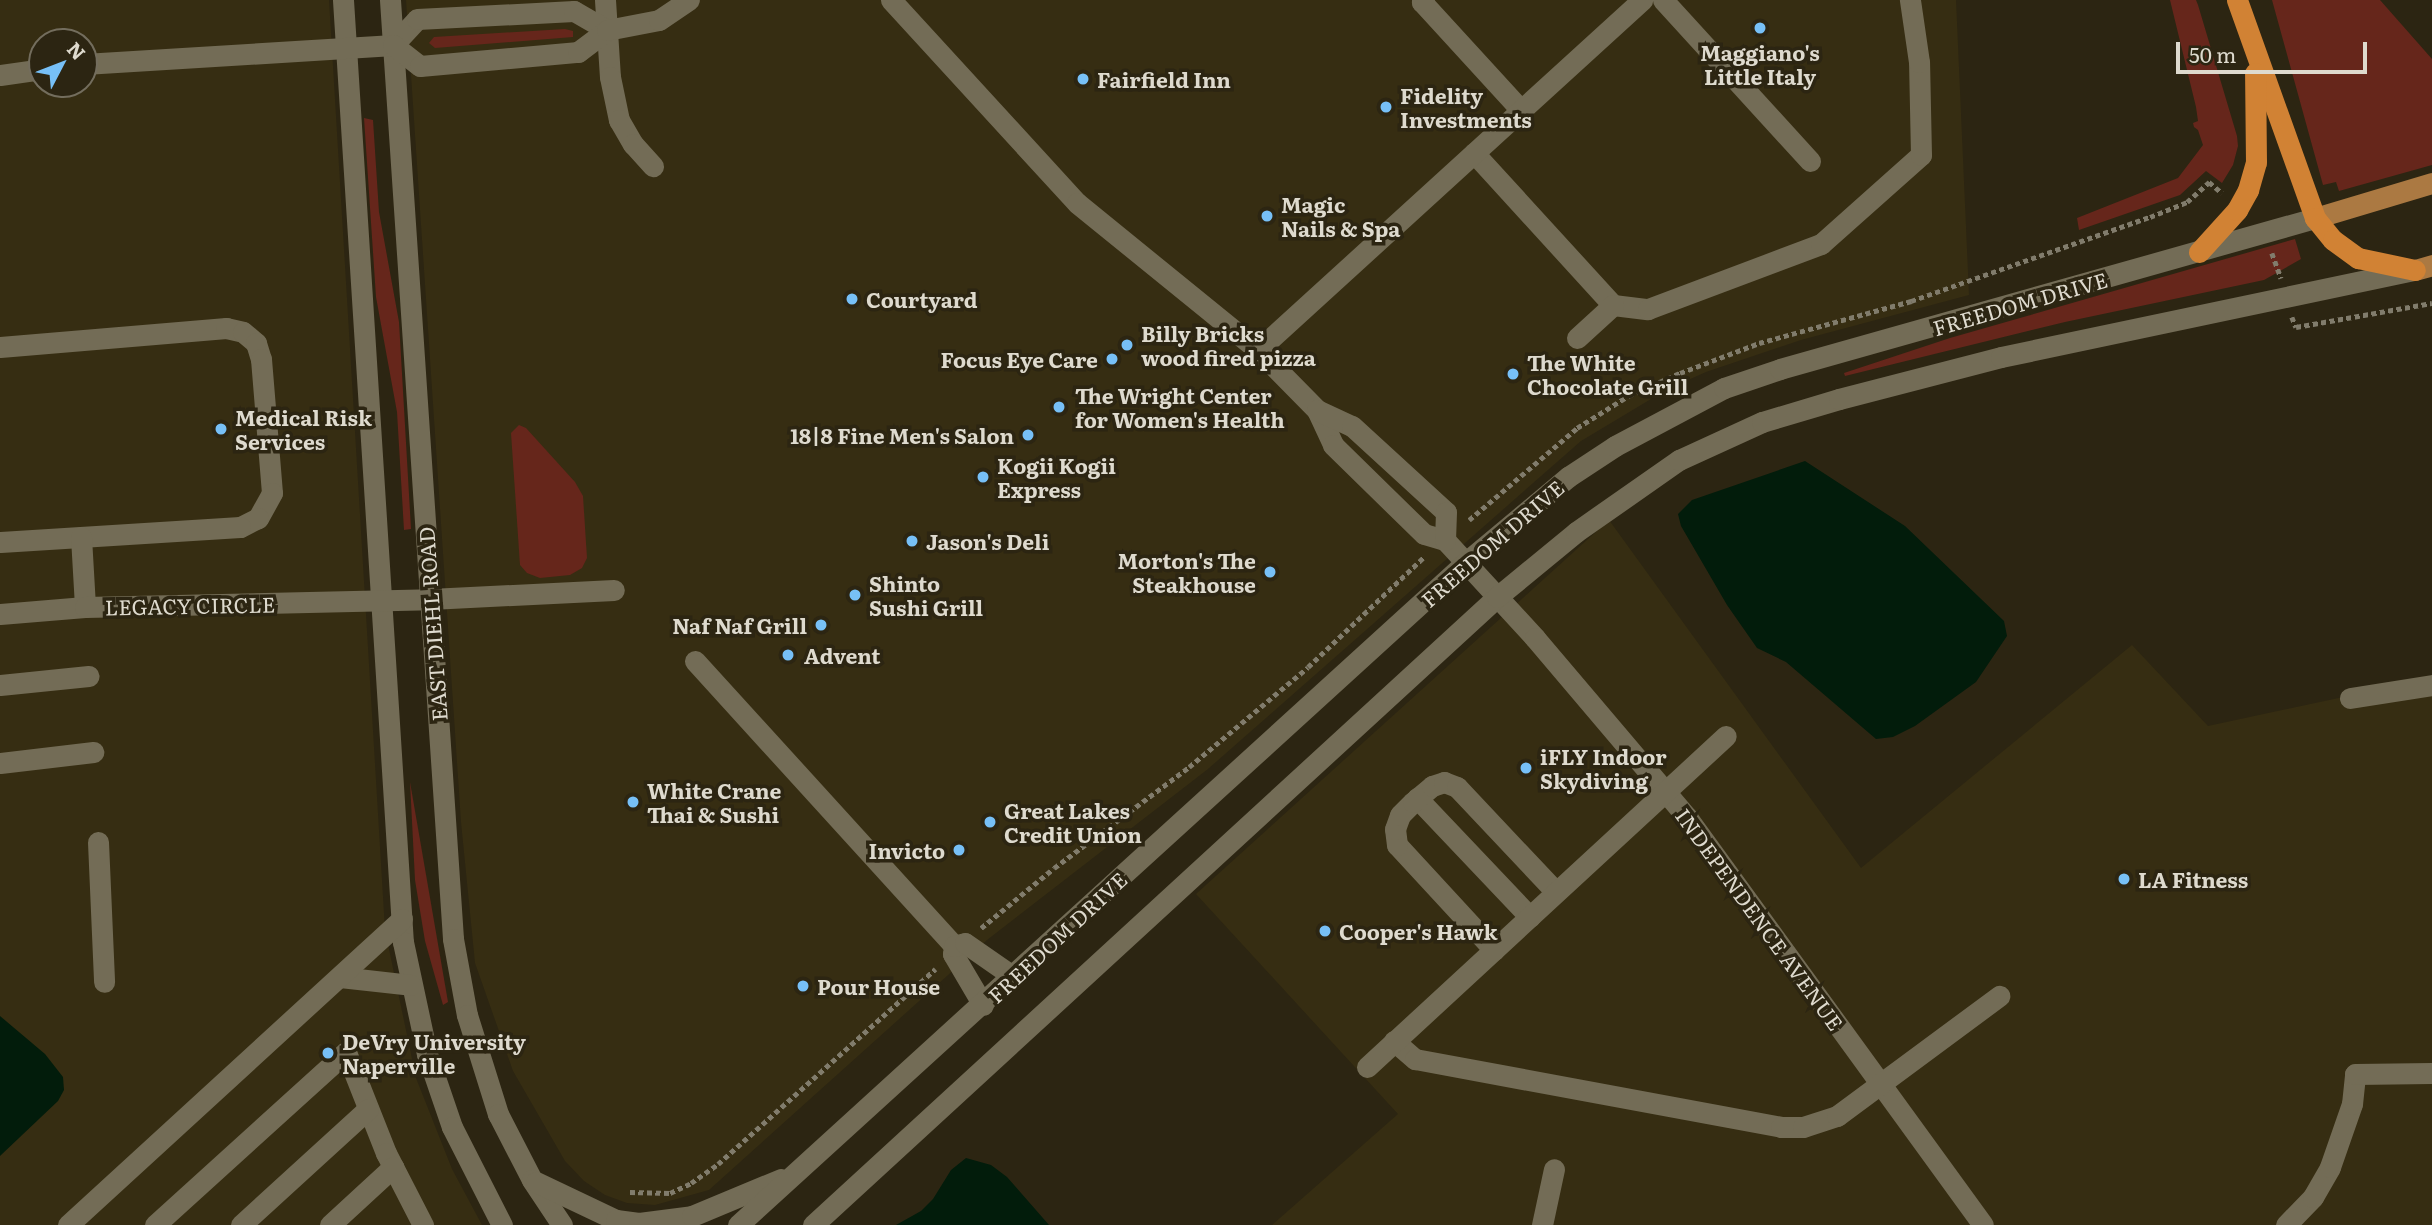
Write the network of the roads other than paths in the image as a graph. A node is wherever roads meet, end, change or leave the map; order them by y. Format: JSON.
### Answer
{"nodes":[{"id":1,"x":343,"y":0,"type":"edge"},
{"id":2,"x":390,"y":0,"type":"edge"},
{"id":3,"x":605,"y":0,"type":"edge"},
{"id":4,"x":689,"y":0,"type":"edge"},
{"id":5,"x":891,"y":0,"type":"edge"},
{"id":6,"x":1424,"y":0,"type":"edge"},
{"id":7,"x":1642,"y":0,"type":"edge"},
{"id":8,"x":1663,"y":0,"type":"edge"},
{"id":9,"x":1910,"y":0,"type":"edge"},
{"id":10,"x":2237,"y":0,"type":"edge"},
{"id":11,"x":607,"y":30,"type":"junction"},
{"id":12,"x":393,"y":45,"type":"junction"},
{"id":13,"x":346,"y":48,"type":"junction"},
{"id":14,"x":2254,"y":50,"type":"junction"},
{"id":15,"x":98,"y":63,"type":"edge"},
{"id":16,"x":28,"y":71,"type":"edge"},
{"id":17,"x":0,"y":75,"type":"edge"},
{"id":18,"x":1521,"y":110,"type":"junction"},
{"id":19,"x":1474,"y":153,"type":"junction"},
{"id":20,"x":1810,"y":160,"type":"dead end"},
{"id":21,"x":653,"y":166,"type":"dead end"},
{"id":22,"x":2432,"y":183,"type":"edge"},
{"id":23,"x":2315,"y":218,"type":"junction"},
{"id":24,"x":2199,"y":252,"type":"junction"},
{"id":25,"x":2423,"y":268,"type":"edge"},
{"id":26,"x":1613,"y":305,"type":"junction"},
{"id":27,"x":1577,"y":338,"type":"dead end"},
{"id":28,"x":0,"y":347,"type":"edge"},
{"id":29,"x":1258,"y":350,"type":"junction"},
{"id":30,"x":1317,"y":410,"type":"junction"},
{"id":31,"x":82,"y":537,"type":"junction"},
{"id":32,"x":1445,"y":540,"type":"junction"},
{"id":33,"x":0,"y":542,"type":"edge"},
{"id":34,"x":1466,"y":562,"type":"junction"},
{"id":35,"x":614,"y":590,"type":"dead end"},
{"id":36,"x":1497,"y":597,"type":"junction"},
{"id":37,"x":380,"y":598,"type":"junction"},
{"id":38,"x":430,"y":599,"type":"junction"},
{"id":39,"x":85,"y":607,"type":"junction"},
{"id":40,"x":0,"y":614,"type":"edge"},
{"id":41,"x":695,"y":661,"type":"dead end"},
{"id":42,"x":89,"y":676,"type":"dead end"},
{"id":43,"x":0,"y":685,"type":"edge"},
{"id":44,"x":2432,"y":685,"type":"edge"},
{"id":45,"x":2350,"y":698,"type":"dead end"},
{"id":46,"x":1726,"y":736,"type":"dead end"},
{"id":47,"x":93,"y":752,"type":"dead end"},
{"id":48,"x":0,"y":763,"type":"edge"},
{"id":49,"x":1665,"y":792,"type":"junction"},
{"id":50,"x":1417,"y":798,"type":"junction"},
{"id":51,"x":98,"y":842,"type":"dead end"},
{"id":52,"x":1556,"y":892,"type":"junction"},
{"id":53,"x":1530,"y":917,"type":"junction"},
{"id":54,"x":402,"y":919,"type":"junction"},
{"id":55,"x":1494,"y":950,"type":"junction"},
{"id":56,"x":949,"y":954,"type":"junction"},
{"id":57,"x":340,"y":977,"type":"junction"},
{"id":58,"x":1014,"y":977,"type":"junction"},
{"id":59,"x":104,"y":982,"type":"dead end"},
{"id":60,"x":411,"y":985,"type":"junction"},
{"id":61,"x":2000,"y":996,"type":"dead end"},
{"id":62,"x":983,"y":1005,"type":"junction"},
{"id":63,"x":1394,"y":1041,"type":"junction"},
{"id":64,"x":1367,"y":1067,"type":"dead end"},
{"id":65,"x":2432,"y":1073,"type":"edge"},
{"id":66,"x":1881,"y":1084,"type":"junction"},
{"id":67,"x":368,"y":1109,"type":"junction"},
{"id":68,"x":393,"y":1167,"type":"junction"},
{"id":69,"x":1554,"y":1169,"type":"dead end"},
{"id":70,"x":796,"y":1172,"type":"junction"},
{"id":71,"x":533,"y":1180,"type":"junction"},
{"id":72,"x":826,"y":1217,"type":"edge"},
{"id":73,"x":421,"y":1224,"type":"edge"},
{"id":74,"x":68,"y":1225,"type":"edge"},
{"id":75,"x":155,"y":1225,"type":"edge"},
{"id":76,"x":241,"y":1225,"type":"edge"},
{"id":77,"x":330,"y":1225,"type":"edge"},
{"id":78,"x":502,"y":1225,"type":"edge"},
{"id":79,"x":562,"y":1225,"type":"edge"},
{"id":80,"x":738,"y":1225,"type":"edge"},
{"id":81,"x":813,"y":1225,"type":"edge"},
{"id":82,"x":1542,"y":1225,"type":"edge"},
{"id":83,"x":1983,"y":1225,"type":"edge"},
{"id":84,"x":2286,"y":1225,"type":"edge"}],
"edges":[{"from":1,"to":13,"type":"street"},
{"from":2,"to":12,"type":"street","name":"EAST DIEHL ROAD"},
{"from":3,"to":11,"type":"street"},
{"from":4,"to":11,"type":"street"},
{"from":5,"to":29,"type":"street"},
{"from":6,"to":18,"type":"street"},
{"from":7,"to":18,"type":"street"},
{"from":8,"to":20,"type":"street"},
{"from":9,"to":26,"type":"street"},
{"from":10,"to":14,"type":"highway"},
{"from":11,"to":12,"type":"street"},
{"from":11,"to":12,"type":"street"},
{"from":11,"to":21,"type":"street"},
{"from":12,"to":13,"type":"street"},
{"from":12,"to":38,"type":"street","name":"EAST DIEHL ROAD"},
{"from":13,"to":15,"type":"street"},
{"from":13,"to":37,"type":"street"},
{"from":14,"to":23,"type":"highway"},
{"from":14,"to":24,"type":"highway"},
{"from":16,"to":17,"type":"street"},
{"from":18,"to":19,"type":"street"},
{"from":19,"to":26,"type":"street"},
{"from":19,"to":29,"type":"street"},
{"from":22,"to":23,"type":"main road","name":"FREEDOM DRIVE"},
{"from":23,"to":24,"type":"street","name":"FREEDOM DRIVE"},
{"from":23,"to":25,"type":"highway"},
{"from":24,"to":34,"type":"street","name":"FREEDOM DRIVE"},
{"from":25,"to":36,"type":"street"},
{"from":26,"to":27,"type":"street"},
{"from":28,"to":31,"type":"street"},
{"from":29,"to":30,"type":"street"},
{"from":30,"to":32,"type":"street","name":"INDEPENDENCE AVENUE"},
{"from":30,"to":32,"type":"street"},
{"from":31,"to":33,"type":"street"},
{"from":31,"to":39,"type":"street"},
{"from":32,"to":34,"type":"street","name":"INDEPENDENCE AVENUE"},
{"from":34,"to":36,"type":"street","name":"INDEPENDENCE AVENUE"},
{"from":34,"to":58,"type":"street","name":"FREEDOM DRIVE"},
{"from":35,"to":38,"type":"street","name":"LEGACY CIRCLE"},
{"from":36,"to":49,"type":"street","name":"INDEPENDENCE AVENUE"},
{"from":36,"to":72,"type":"street"},
{"from":37,"to":38,"type":"street","name":"LEGACY CIRCLE"},
{"from":37,"to":39,"type":"street","name":"LEGACY CIRCLE"},
{"from":37,"to":54,"type":"street"},
{"from":38,"to":71,"type":"street","name":"EAST DIEHL ROAD"},
{"from":39,"to":40,"type":"street","name":"LEGACY CIRCLE"},
{"from":41,"to":56,"type":"street"},
{"from":42,"to":43,"type":"street"},
{"from":44,"to":45,"type":"street"},
{"from":46,"to":49,"type":"street"},
{"from":47,"to":48,"type":"street"},
{"from":49,"to":52,"type":"street"},
{"from":49,"to":66,"type":"street","name":"INDEPENDENCE AVENUE"},
{"from":50,"to":52,"type":"street"},
{"from":50,"to":53,"type":"street"},
{"from":50,"to":55,"type":"street"},
{"from":51,"to":59,"type":"street"},
{"from":52,"to":53,"type":"street"},
{"from":53,"to":55,"type":"street"},
{"from":54,"to":57,"type":"street"},
{"from":54,"to":60,"type":"street"},
{"from":55,"to":63,"type":"street"},
{"from":56,"to":58,"type":"street"},
{"from":56,"to":62,"type":"street"},
{"from":57,"to":60,"type":"street"},
{"from":57,"to":74,"type":"street"},
{"from":58,"to":62,"type":"street","name":"FREEDOM DRIVE"},
{"from":60,"to":78,"type":"street"},
{"from":61,"to":66,"type":"street"},
{"from":62,"to":70,"type":"street","name":"FREEDOM DRIVE"},
{"from":63,"to":64,"type":"street"},
{"from":63,"to":66,"type":"street"},
{"from":65,"to":84,"type":"street"},
{"from":66,"to":83,"type":"street","name":"INDEPENDENCE AVENUE"},
{"from":67,"to":68,"type":"street"},
{"from":67,"to":75,"type":"street"},
{"from":67,"to":76,"type":"street"},
{"from":68,"to":73,"type":"street"},
{"from":68,"to":77,"type":"street"},
{"from":69,"to":82,"type":"street"},
{"from":70,"to":71,"type":"street"},
{"from":70,"to":80,"type":"street","name":"FREEDOM DRIVE"},
{"from":71,"to":79,"type":"street","name":"EAST DIEHL ROAD"},
{"from":72,"to":81,"type":"street"}]}
